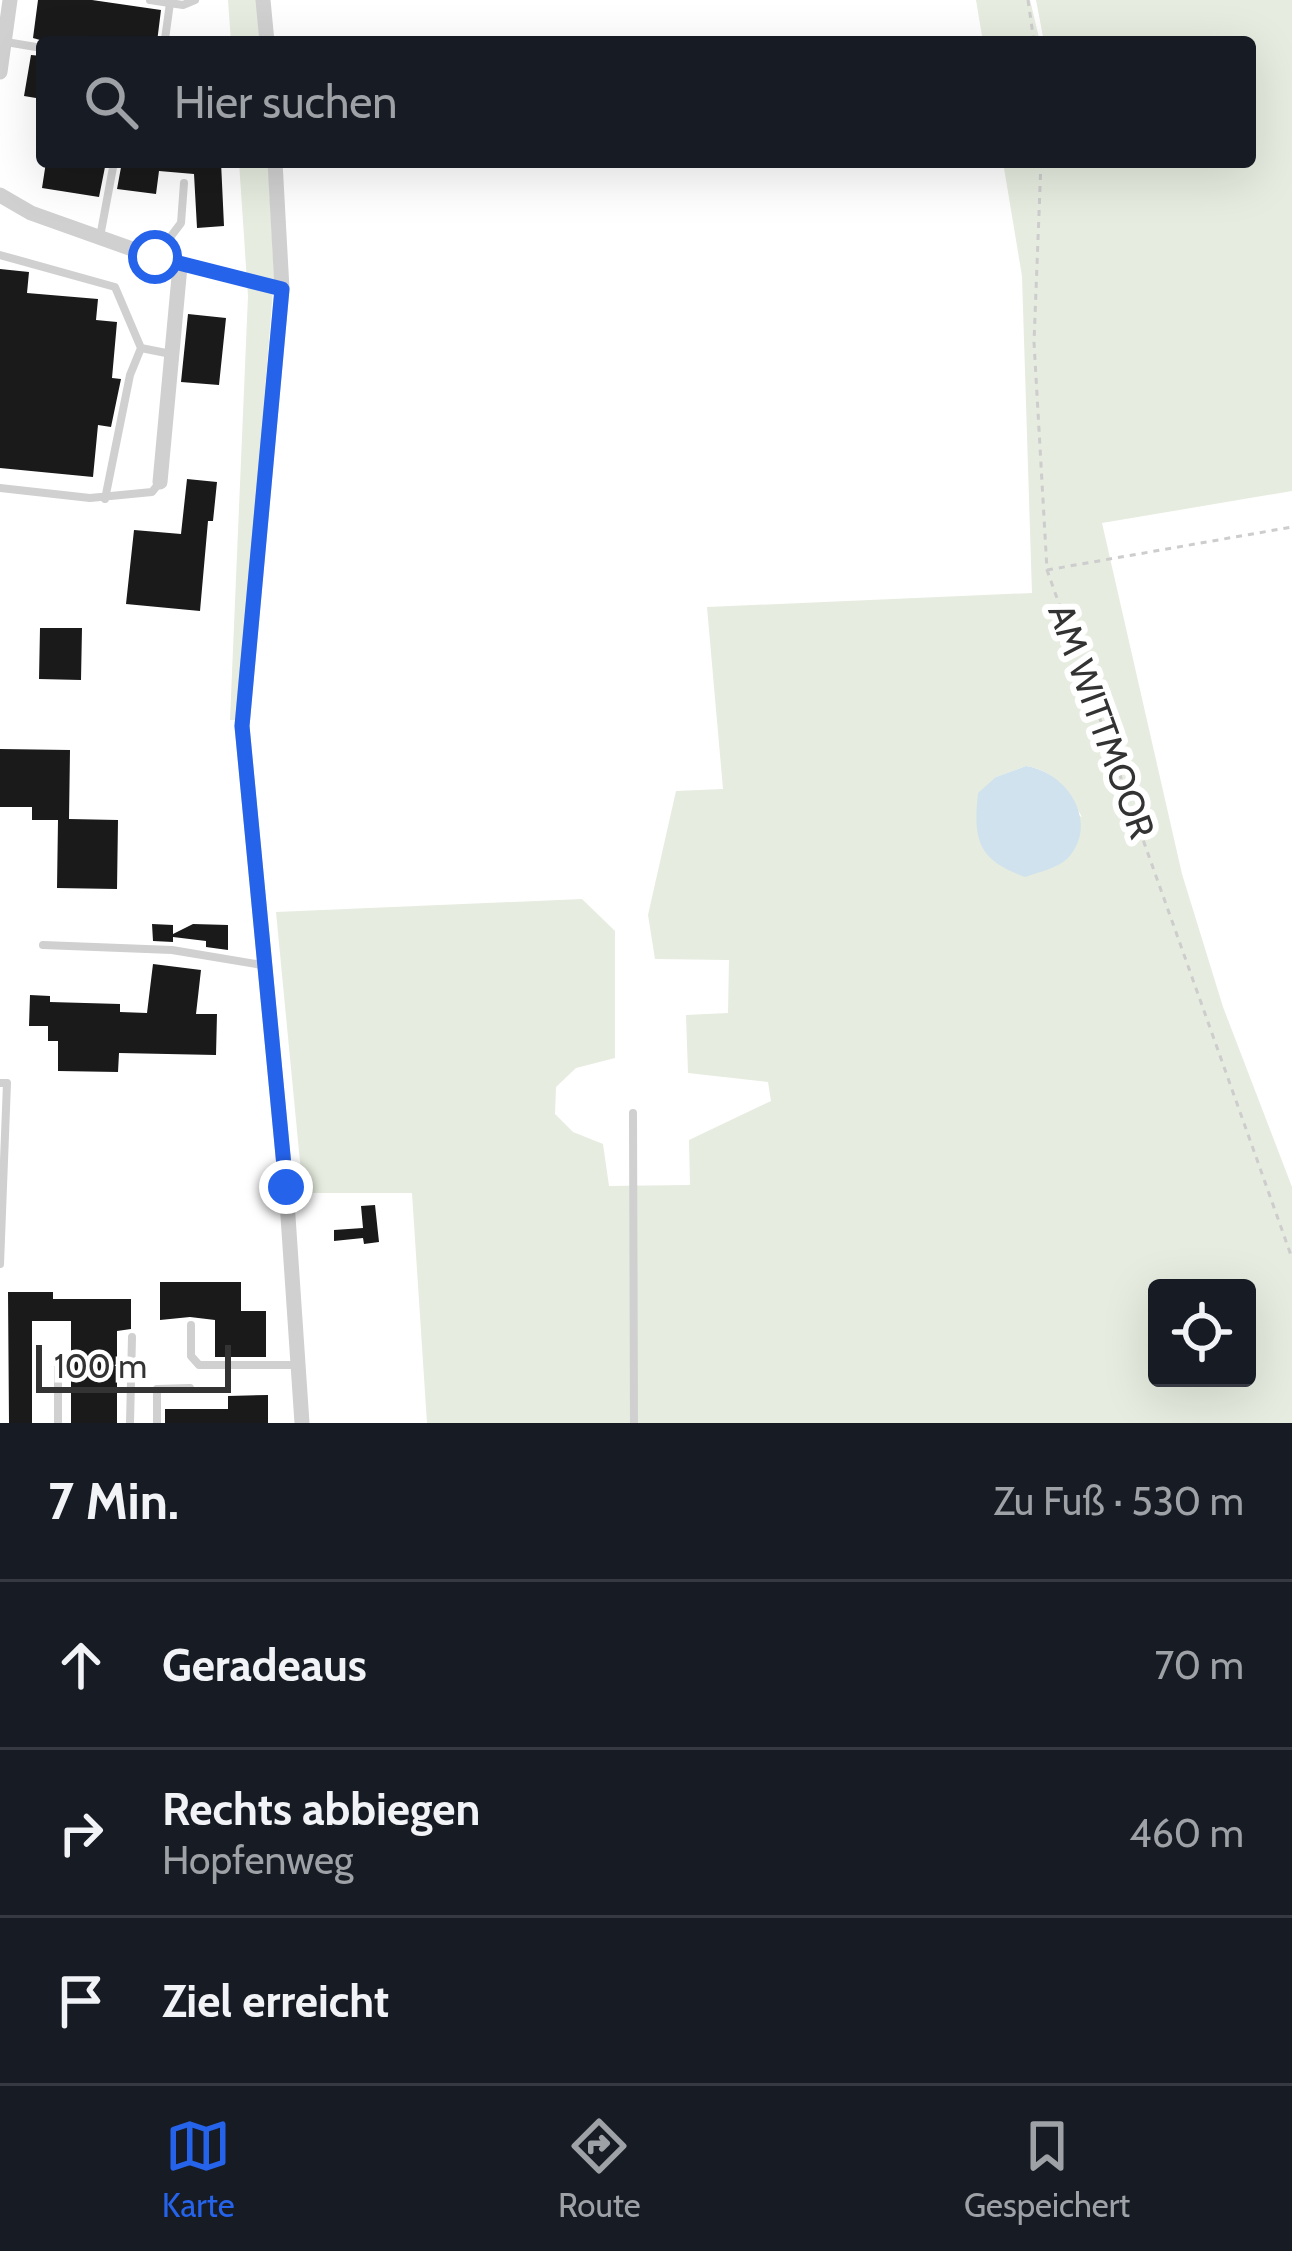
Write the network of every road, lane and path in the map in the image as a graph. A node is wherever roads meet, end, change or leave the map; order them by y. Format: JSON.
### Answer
{"nodes":[{"id":1,"x":10,"y":0,"type":"edge"},
{"id":2,"x":150,"y":0,"type":"edge"},
{"id":3,"x":195,"y":0,"type":"edge"},
{"id":4,"x":263,"y":0,"type":"edge"},
{"id":5,"x":1028,"y":0,"type":"edge"},
{"id":6,"x":170,"y":3,"type":"junction"},
{"id":7,"x":166,"y":36,"type":"edge"},
{"id":8,"x":266,"y":36,"type":"edge"},
{"id":9,"x":1033,"y":36,"type":"edge"},
{"id":10,"x":4,"y":42,"type":"junction"},
{"id":11,"x":36,"y":47,"type":"edge"},
{"id":12,"x":0,"y":72,"type":"edge"},
{"id":13,"x":113,"y":168,"type":"edge"},
{"id":14,"x":274,"y":168,"type":"edge"},
{"id":15,"x":1041,"y":168,"type":"edge"},
{"id":16,"x":184,"y":183,"type":"dead end"},
{"id":17,"x":0,"y":195,"type":"edge"},
{"id":18,"x":100,"y":238,"type":"junction"},
{"id":19,"x":0,"y":255,"type":"edge"},
{"id":20,"x":155,"y":257,"type":"junction"},
{"id":21,"x":180,"y":266,"type":"junction"},
{"id":22,"x":282,"y":289,"type":"junction"},
{"id":23,"x":141,"y":348,"type":"junction"},
{"id":24,"x":172,"y":354,"type":"junction"},
{"id":25,"x":160,"y":482,"type":"joint"},
{"id":26,"x":0,"y":488,"type":"edge"},
{"id":27,"x":104,"y":499,"type":"junction"},
{"id":28,"x":1292,"y":527,"type":"edge"},
{"id":29,"x":1047,"y":570,"type":"junction"},
{"id":30,"x":43,"y":945,"type":"dead end"},
{"id":31,"x":264,"y":965,"type":"junction"},
{"id":32,"x":0,"y":1083,"type":"edge"},
{"id":33,"x":633,"y":1113,"type":"dead end"},
{"id":34,"x":1292,"y":1258,"type":"edge"},
{"id":35,"x":0,"y":1264,"type":"edge"},
{"id":36,"x":191,"y":1325,"type":"dead end"},
{"id":37,"x":132,"y":1337,"type":"dead end"},
{"id":38,"x":58,"y":1362,"type":"dead end"},
{"id":39,"x":298,"y":1365,"type":"junction"},
{"id":40,"x":190,"y":1388,"type":"dead end"},
{"id":41,"x":58,"y":1423,"type":"edge"},
{"id":42,"x":130,"y":1423,"type":"edge"},
{"id":43,"x":158,"y":1423,"type":"edge"},
{"id":44,"x":302,"y":1423,"type":"edge"},
{"id":45,"x":634,"y":1423,"type":"edge"}],
"edges":[{"from":1,"to":10,"type":"street"},
{"from":2,"to":6,"type":"lane"},
{"from":3,"to":6,"type":"lane"},
{"from":4,"to":8,"type":"street"},
{"from":5,"to":9,"type":"path"},
{"from":6,"to":7,"type":"lane"},
{"from":10,"to":11,"type":"lane"},
{"from":10,"to":12,"type":"street"},
{"from":13,"to":18,"type":"lane"},
{"from":14,"to":22,"type":"street"},
{"from":15,"to":29,"type":"path","name":"AM WITTMOOR"},
{"from":16,"to":20,"type":"lane"},
{"from":17,"to":18,"type":"street"},
{"from":18,"to":20,"type":"street"},
{"from":19,"to":23,"type":"lane"},
{"from":20,"to":21,"type":"street"},
{"from":21,"to":22,"type":"path"},
{"from":21,"to":24,"type":"street"},
{"from":22,"to":31,"type":"street"},
{"from":23,"to":24,"type":"lane"},
{"from":23,"to":27,"type":"lane"},
{"from":24,"to":25,"type":"street"},
{"from":25,"to":27,"type":"lane"},
{"from":26,"to":27,"type":"lane"},
{"from":28,"to":29,"type":"path"},
{"from":29,"to":34,"type":"path","name":"AM WITTMOOR"},
{"from":30,"to":31,"type":"lane"},
{"from":31,"to":39,"type":"street"},
{"from":32,"to":35,"type":"lane"},
{"from":33,"to":45,"type":"lane"},
{"from":36,"to":39,"type":"lane"},
{"from":37,"to":42,"type":"lane"},
{"from":38,"to":41,"type":"lane"},
{"from":39,"to":44,"type":"street"},
{"from":40,"to":43,"type":"lane"}]}
